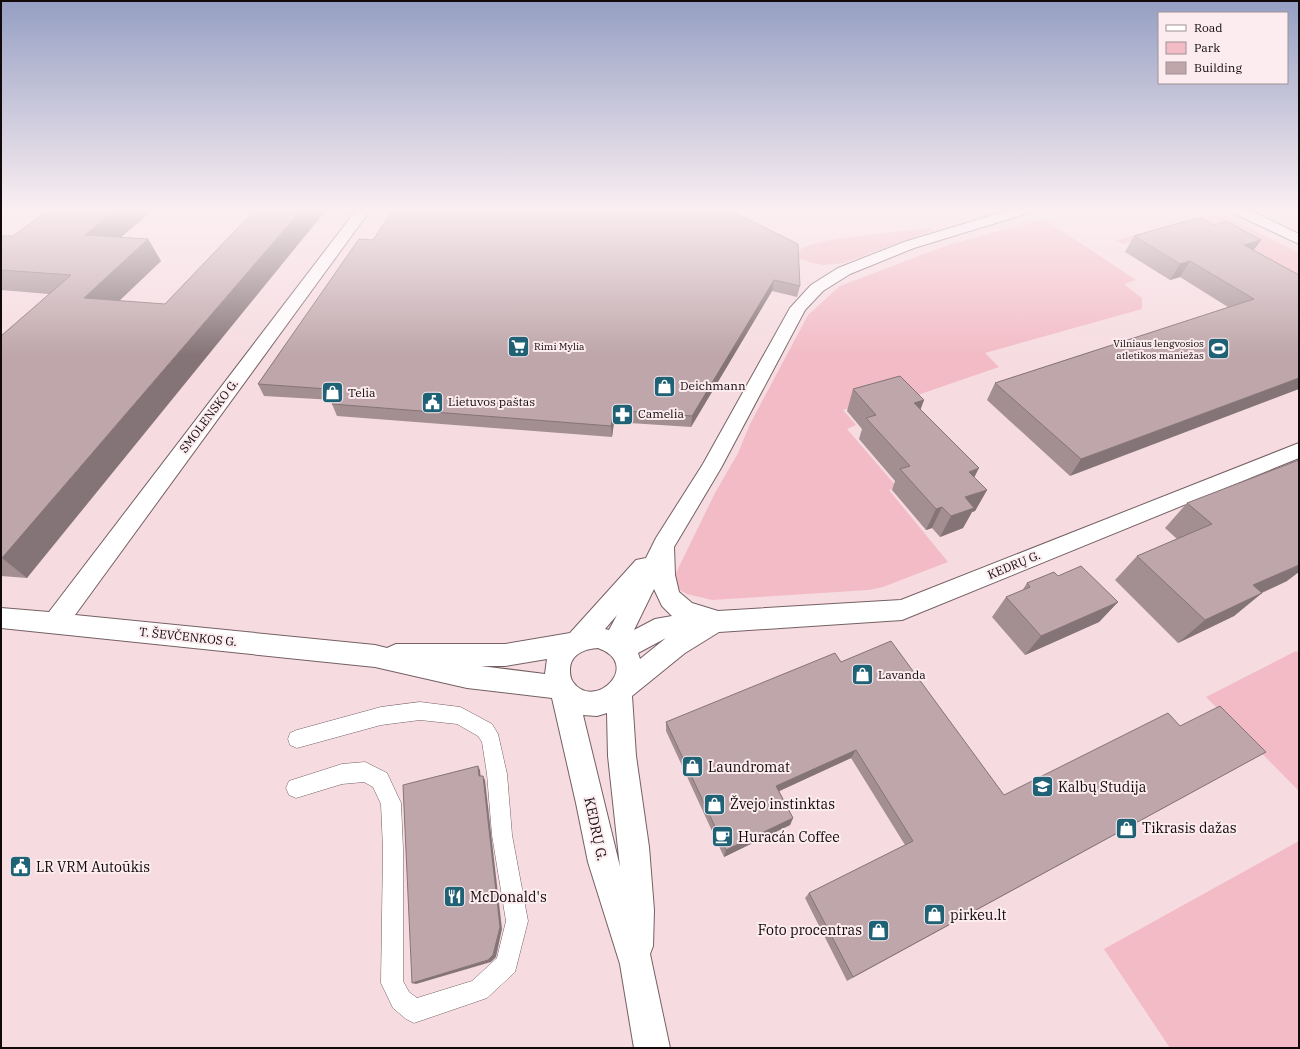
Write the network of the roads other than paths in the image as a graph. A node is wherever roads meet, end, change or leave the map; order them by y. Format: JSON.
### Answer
{"nodes":[{"id":1,"x":327,"y":258,"type":"edge"},
{"id":2,"x":877,"y":258,"type":"edge"},
{"id":3,"x":1299,"y":450,"type":"edge"},
{"id":4,"x":664,"y":544,"type":"junction"},
{"id":5,"x":1,"y":618,"type":"edge"},
{"id":6,"x":716,"y":622,"type":"junction"},
{"id":7,"x":54,"y":624,"type":"junction"},
{"id":8,"x":578,"y":641,"type":"junction"},
{"id":9,"x":619,"y":645,"type":"junction"},
{"id":10,"x":375,"y":656,"type":"junction"},
{"id":11,"x":562,"y":690,"type":"junction"},
{"id":12,"x":622,"y":690,"type":"junction"},
{"id":13,"x":297,"y":739,"type":"dead end"},
{"id":14,"x":296,"y":788,"type":"dead end"},
{"id":15,"x":637,"y":964,"type":"junction"},
{"id":16,"x":652,"y":1048,"type":"edge"}],
"edges":[{"from":1,"to":7,"type":"street","name":"SMOLENSKO G."},
{"from":2,"to":4,"type":"street"},
{"from":3,"to":6,"type":"street","name":"KEDRŲ G."},
{"from":4,"to":6,"type":"street","name":"KEDRŲ G."},
{"from":4,"to":8,"type":"street"},
{"from":4,"to":9,"type":"street"},
{"from":5,"to":7,"type":"street","name":"T. ŠEVČENKOS G."},
{"from":6,"to":9,"type":"street","name":"KEDRŲ G."},
{"from":6,"to":12,"type":"street","name":"KEDRŲ G."},
{"from":7,"to":10,"type":"street","name":"T. ŠEVČENKOS G."},
{"from":8,"to":9,"type":"street"},
{"from":8,"to":10,"type":"street","name":"T. ŠEVČENKOS G."},
{"from":8,"to":11,"type":"street"},
{"from":9,"to":12,"type":"street"},
{"from":10,"to":11,"type":"street","name":"T. ŠEVČENKOS G."},
{"from":11,"to":12,"type":"street"},
{"from":11,"to":15,"type":"street","name":"KEDRŲ G."},
{"from":12,"to":15,"type":"street","name":"KEDRŲ G."},
{"from":13,"to":14,"type":"lane"},
{"from":15,"to":16,"type":"street","name":"KEDRŲ G."}]}
